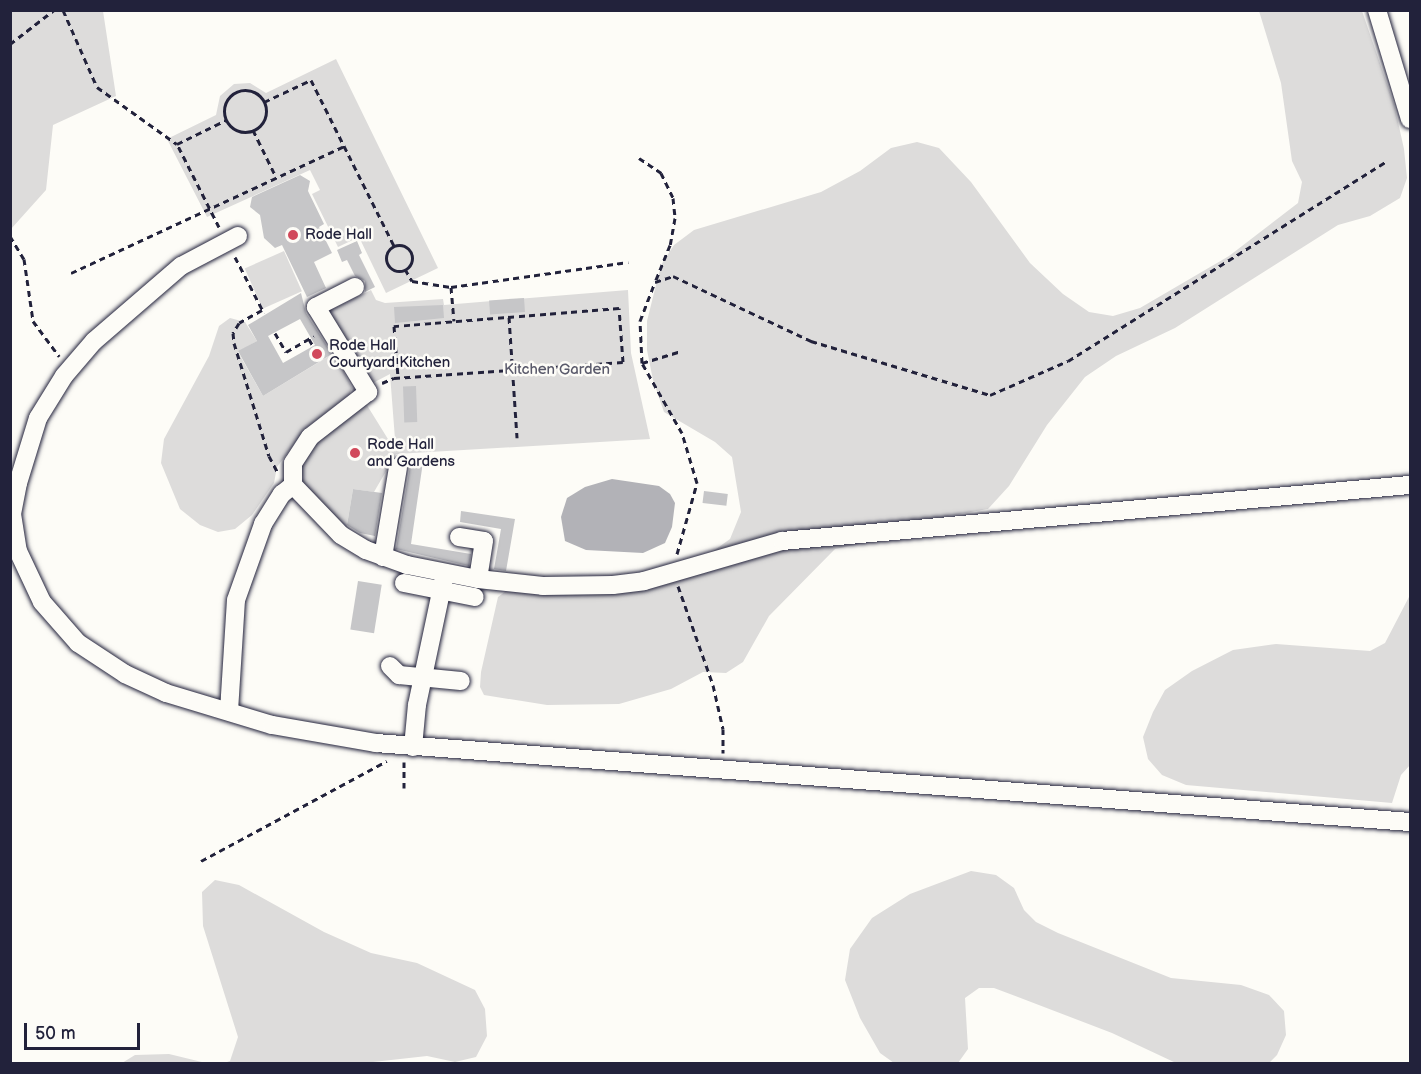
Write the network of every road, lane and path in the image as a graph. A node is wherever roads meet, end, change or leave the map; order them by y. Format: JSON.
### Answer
{"nodes":[{"id":1,"x":54,"y":10,"type":"edge"},
{"id":2,"x":63,"y":10,"type":"edge"},
{"id":3,"x":1377,"y":10,"type":"edge"},
{"id":4,"x":10,"y":44,"type":"edge"},
{"id":5,"x":264,"y":102,"type":"junction"},
{"id":6,"x":1410,"y":119,"type":"edge"},
{"id":7,"x":226,"y":120,"type":"junction"},
{"id":8,"x":253,"y":130,"type":"junction"},
{"id":9,"x":177,"y":144,"type":"junction"},
{"id":10,"x":343,"y":147,"type":"junction"},
{"id":11,"x":639,"y":158,"type":"dead end"},
{"id":12,"x":1387,"y":161,"type":"dead end"},
{"id":13,"x":276,"y":177,"type":"junction"},
{"id":14,"x":210,"y":208,"type":"junction"},
{"id":15,"x":10,"y":236,"type":"edge"},
{"id":16,"x":233,"y":239,"type":"junction"},
{"id":17,"x":394,"y":246,"type":"junction"},
{"id":18,"x":628,"y":262,"type":"dead end"},
{"id":19,"x":405,"y":269,"type":"junction"},
{"id":20,"x":70,"y":273,"type":"dead end"},
{"id":21,"x":655,"y":282,"type":"junction"},
{"id":22,"x":451,"y":286,"type":"junction"},
{"id":23,"x":354,"y":287,"type":"dead end"},
{"id":24,"x":509,"y":317,"type":"junction"},
{"id":25,"x":454,"y":321,"type":"junction"},
{"id":26,"x":329,"y":328,"type":"junction"},
{"id":27,"x":275,"y":333,"type":"dead end"},
{"id":28,"x":309,"y":339,"type":"junction"},
{"id":29,"x":313,"y":346,"type":"dead end"},
{"id":30,"x":681,"y":351,"type":"dead end"},
{"id":31,"x":642,"y":363,"type":"junction"},
{"id":32,"x":70,"y":369,"type":"junction"},
{"id":33,"x":512,"y":370,"type":"junction"},
{"id":34,"x":398,"y":378,"type":"junction"},
{"id":35,"x":368,"y":392,"type":"junction"},
{"id":36,"x":517,"y":438,"type":"dead end"},
{"id":37,"x":398,"y":467,"type":"dead end"},
{"id":38,"x":293,"y":485,"type":"junction"},
{"id":39,"x":1410,"y":485,"type":"edge"},
{"id":40,"x":11,"y":516,"type":"edge"},
{"id":41,"x":459,"y":537,"type":"dead end"},
{"id":42,"x":14,"y":548,"type":"edge"},
{"id":43,"x":383,"y":557,"type":"junction"},
{"id":44,"x":673,"y":573,"type":"junction"},
{"id":45,"x":444,"y":581,"type":"junction"},
{"id":46,"x":404,"y":583,"type":"dead end"},
{"id":47,"x":476,"y":588,"type":"junction"},
{"id":48,"x":390,"y":666,"type":"dead end"},
{"id":49,"x":425,"y":678,"type":"junction"},
{"id":50,"x":461,"y":681,"type":"dead end"},
{"id":51,"x":229,"y":711,"type":"junction"},
{"id":52,"x":409,"y":749,"type":"junction"},
{"id":53,"x":724,"y":770,"type":"junction"},
{"id":54,"x":404,"y":788,"type":"dead end"},
{"id":55,"x":1410,"y":822,"type":"edge"},
{"id":56,"x":201,"y":861,"type":"dead end"}],
"edges":[{"from":1,"to":4,"type":"path"},
{"from":2,"to":9,"type":"path"},
{"from":3,"to":6,"type":"street"},
{"from":5,"to":7,"type":"path"},
{"from":5,"to":8,"type":"path"},
{"from":5,"to":10,"type":"path"},
{"from":7,"to":8,"type":"path"},
{"from":7,"to":9,"type":"path"},
{"from":8,"to":13,"type":"path"},
{"from":9,"to":14,"type":"path"},
{"from":10,"to":13,"type":"path"},
{"from":10,"to":17,"type":"path"},
{"from":11,"to":21,"type":"path"},
{"from":12,"to":21,"type":"path"},
{"from":13,"to":14,"type":"path"},
{"from":14,"to":16,"type":"path"},
{"from":14,"to":20,"type":"path"},
{"from":15,"to":32,"type":"path"},
{"from":16,"to":32,"type":"street"},
{"from":16,"to":38,"type":"path"},
{"from":17,"to":19,"type":"path"},
{"from":17,"to":19,"type":"path"},
{"from":18,"to":22,"type":"path"},
{"from":19,"to":22,"type":"path"},
{"from":21,"to":31,"type":"path"},
{"from":22,"to":25,"type":"path"},
{"from":23,"to":26,"type":"street"},
{"from":24,"to":25,"type":"path"},
{"from":24,"to":33,"type":"path"},
{"from":24,"to":33,"type":"path"},
{"from":25,"to":34,"type":"path"},
{"from":26,"to":28,"type":"path"},
{"from":26,"to":35,"type":"street"},
{"from":27,"to":28,"type":"path"},
{"from":28,"to":29,"type":"path"},
{"from":30,"to":31,"type":"path"},
{"from":31,"to":44,"type":"path"},
{"from":32,"to":40,"type":"street"},
{"from":33,"to":34,"type":"path"},
{"from":33,"to":36,"type":"path"},
{"from":34,"to":35,"type":"path"},
{"from":35,"to":38,"type":"street"},
{"from":37,"to":43,"type":"street"},
{"from":38,"to":43,"type":"street"},
{"from":38,"to":51,"type":"street"},
{"from":39,"to":44,"type":"street"},
{"from":40,"to":42,"type":"street"},
{"from":41,"to":47,"type":"street"},
{"from":42,"to":51,"type":"street"},
{"from":43,"to":45,"type":"street"},
{"from":44,"to":47,"type":"street"},
{"from":44,"to":53,"type":"path"},
{"from":45,"to":46,"type":"street"},
{"from":45,"to":47,"type":"street"},
{"from":45,"to":49,"type":"street"},
{"from":48,"to":49,"type":"street"},
{"from":49,"to":50,"type":"street"},
{"from":49,"to":52,"type":"street"},
{"from":51,"to":52,"type":"street"},
{"from":52,"to":53,"type":"street"},
{"from":52,"to":54,"type":"path"},
{"from":52,"to":56,"type":"path"},
{"from":53,"to":55,"type":"street"}]}
